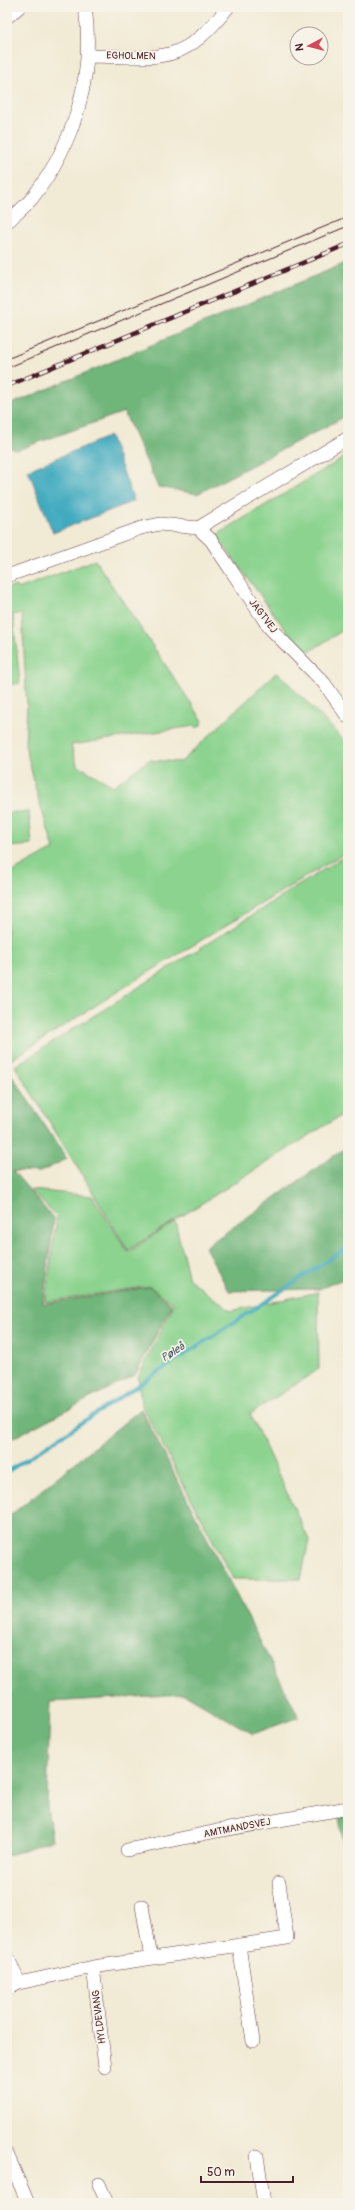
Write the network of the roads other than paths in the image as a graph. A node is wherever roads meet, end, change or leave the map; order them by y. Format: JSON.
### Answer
{"nodes":[{"id":1,"x":19,"y":7,"type":"edge"},
{"id":2,"x":85,"y":7,"type":"edge"},
{"id":3,"x":228,"y":7,"type":"edge"},
{"id":4,"x":7,"y":17,"type":"edge"},
{"id":5,"x":88,"y":56,"type":"junction"},
{"id":6,"x":7,"y":222,"type":"edge"},
{"id":7,"x":348,"y":438,"type":"edge"},
{"id":8,"x":198,"y":528,"type":"junction"},
{"id":9,"x":7,"y":576,"type":"edge"},
{"id":10,"x":348,"y":718,"type":"edge"},
{"id":11,"x":348,"y":1808,"type":"edge"},
{"id":12,"x":127,"y":1850,"type":"dead end"},
{"id":13,"x":279,"y":1883,"type":"dead end"},
{"id":14,"x":142,"y":1906,"type":"dead end"},
{"id":15,"x":239,"y":1945,"type":"junction"},
{"id":16,"x":7,"y":1956,"type":"edge"},
{"id":17,"x":151,"y":1958,"type":"junction"},
{"id":18,"x":93,"y":1967,"type":"junction"},
{"id":19,"x":19,"y":1983,"type":"junction"},
{"id":20,"x":7,"y":1989,"type":"edge"},
{"id":21,"x":253,"y":2041,"type":"dead end"},
{"id":22,"x":105,"y":2067,"type":"dead end"},
{"id":23,"x":7,"y":2154,"type":"edge"},
{"id":24,"x":258,"y":2156,"type":"dead end"},
{"id":25,"x":99,"y":2184,"type":"dead end"},
{"id":26,"x":28,"y":2203,"type":"edge"},
{"id":27,"x":107,"y":2203,"type":"edge"},
{"id":28,"x":264,"y":2203,"type":"edge"}],
"edges":[{"from":1,"to":4,"type":"street"},
{"from":2,"to":5,"type":"street"},
{"from":3,"to":5,"type":"street","name":"EGHOLMEN"},
{"from":5,"to":6,"type":"street"},
{"from":7,"to":8,"type":"street"},
{"from":8,"to":9,"type":"street"},
{"from":8,"to":10,"type":"street","name":"JAGTVEJ"},
{"from":11,"to":12,"type":"street","name":"AMTMANDSVEJ"},
{"from":13,"to":15,"type":"street"},
{"from":14,"to":17,"type":"street"},
{"from":15,"to":17,"type":"street"},
{"from":15,"to":21,"type":"street"},
{"from":16,"to":19,"type":"street"},
{"from":17,"to":18,"type":"street"},
{"from":18,"to":19,"type":"street"},
{"from":18,"to":22,"type":"street","name":"HYLDEVANG"},
{"from":19,"to":20,"type":"street"},
{"from":23,"to":26,"type":"street"},
{"from":24,"to":28,"type":"street"},
{"from":25,"to":27,"type":"street"}]}
